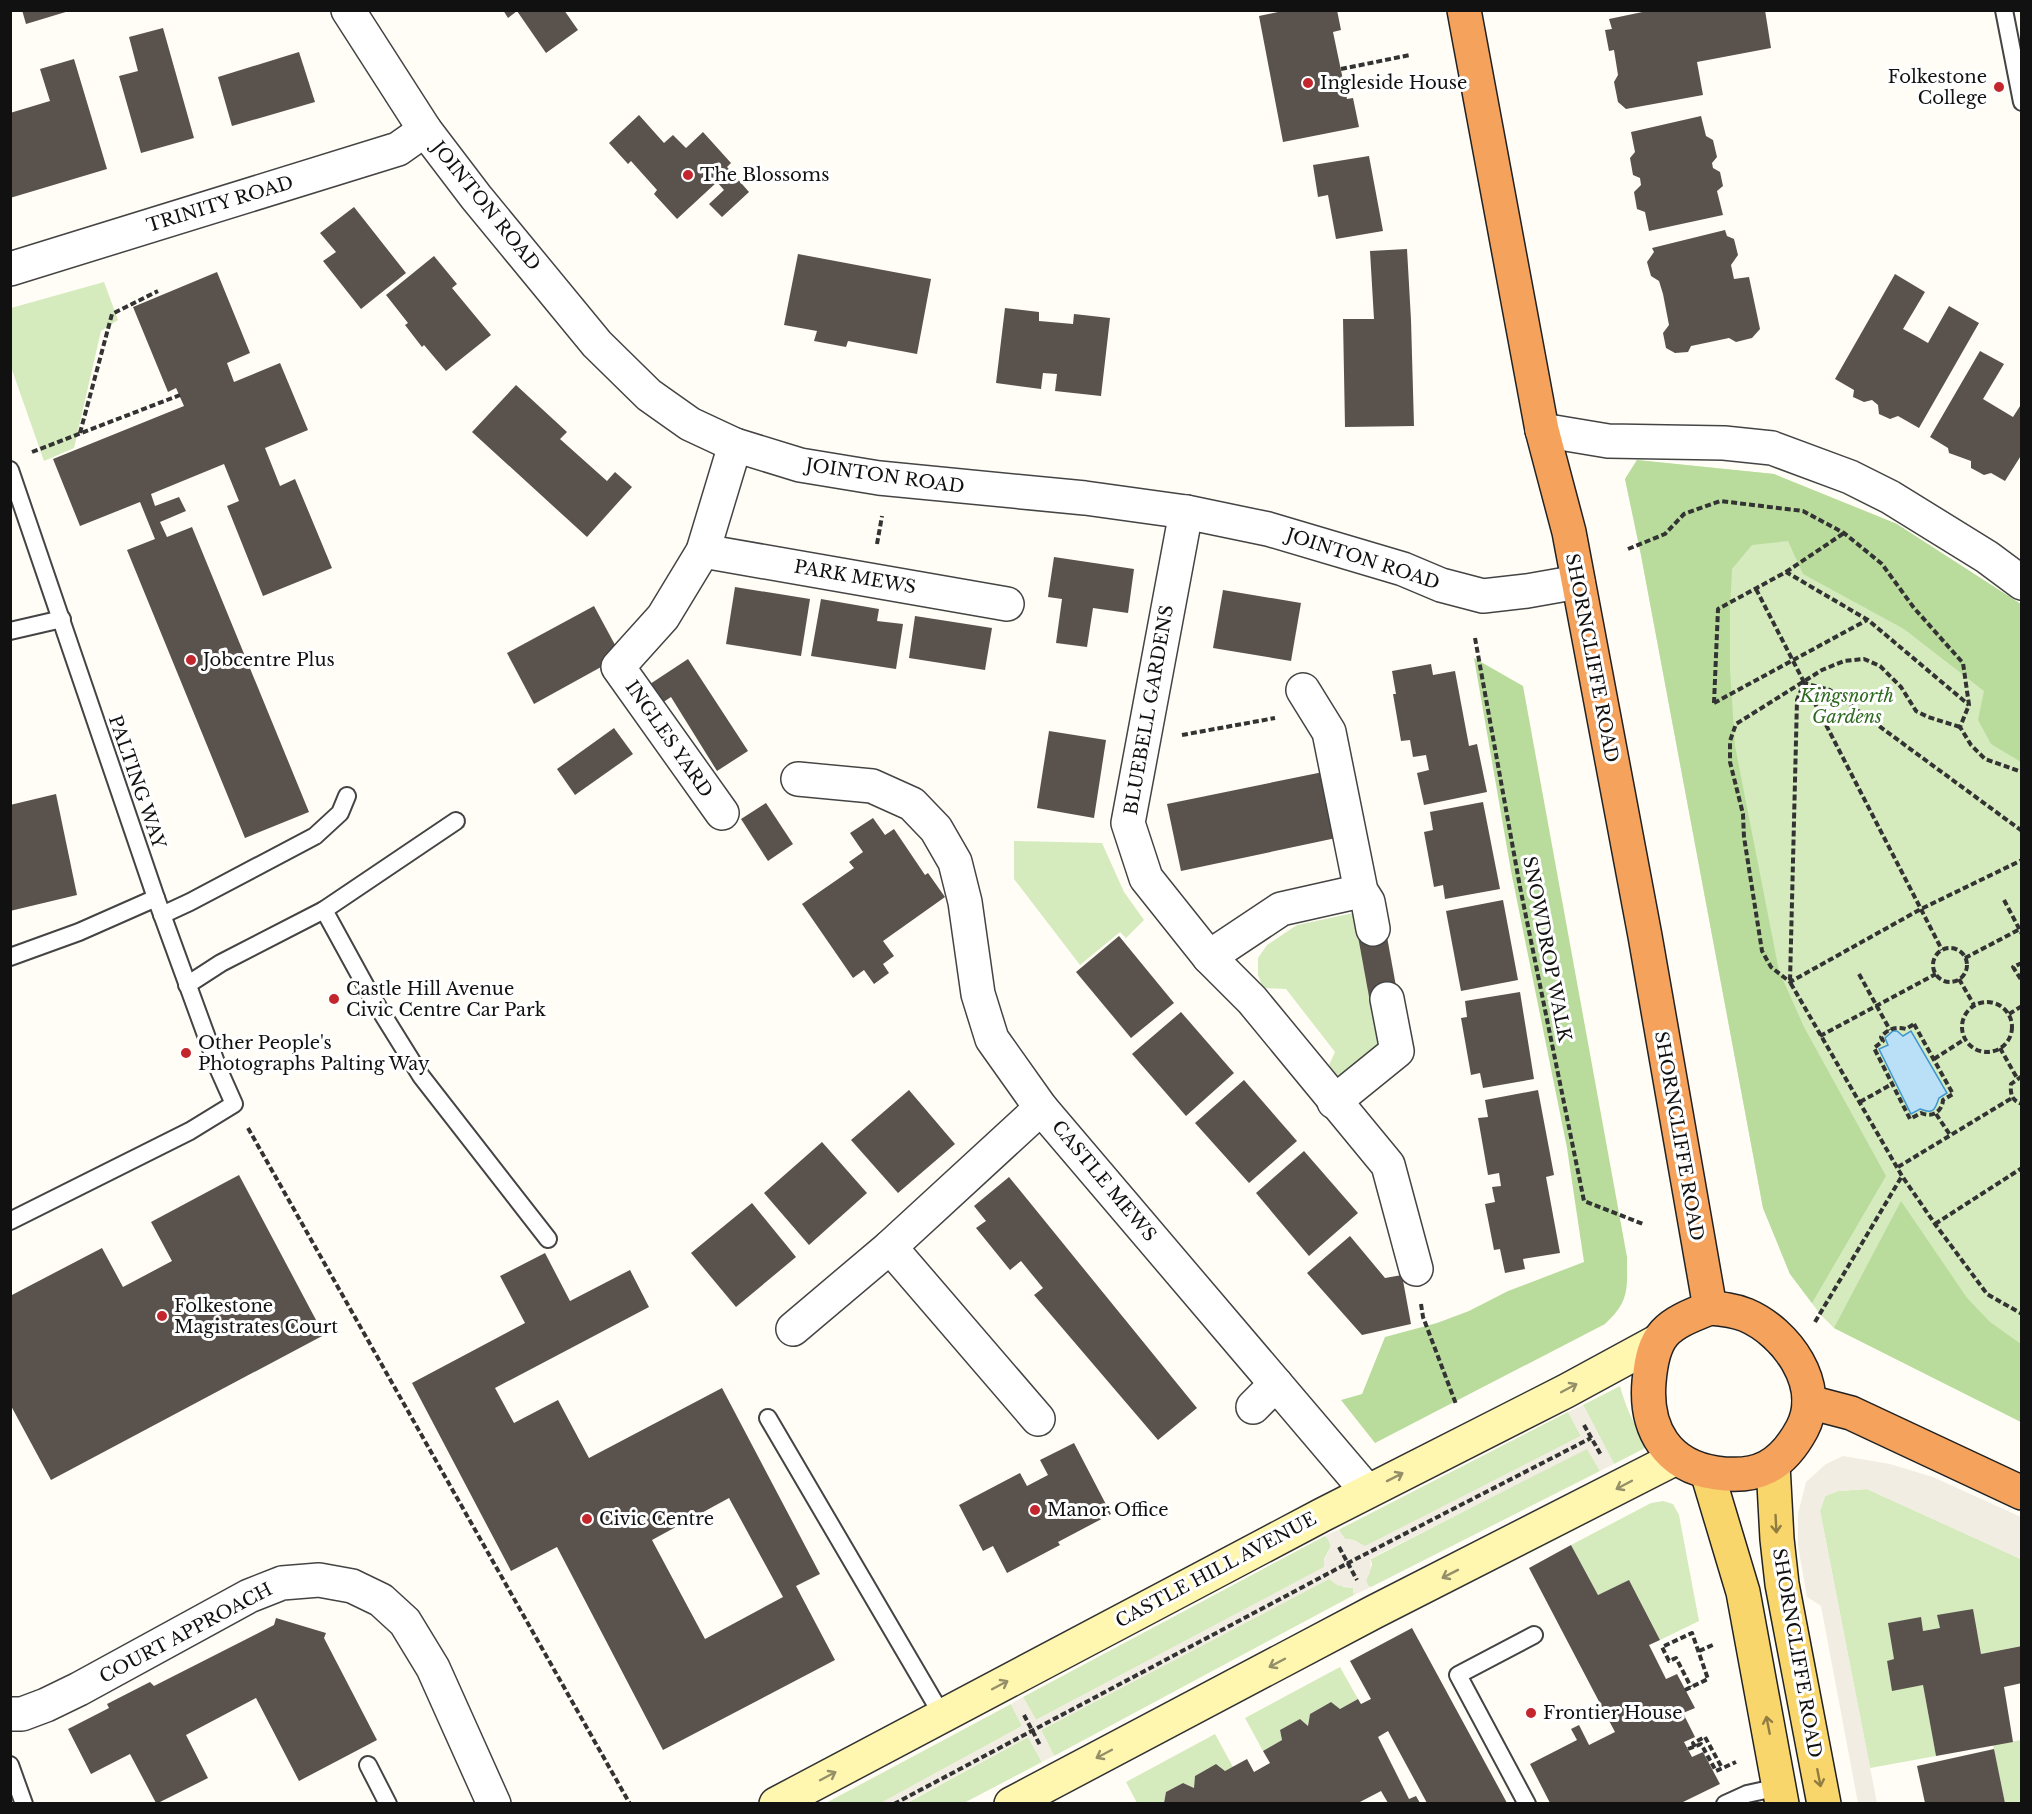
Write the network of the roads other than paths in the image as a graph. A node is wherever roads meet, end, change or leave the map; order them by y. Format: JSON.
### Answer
{"nodes":[{"id":1,"x":348,"y":10,"type":"edge"},
{"id":2,"x":1464,"y":10,"type":"edge"},
{"id":3,"x":2004,"y":10,"type":"edge"},
{"id":4,"x":2022,"y":102,"type":"edge"},
{"id":5,"x":425,"y":130,"type":"junction"},
{"id":6,"x":10,"y":269,"type":"edge"},
{"id":7,"x":1542,"y":430,"type":"junction"},
{"id":8,"x":735,"y":445,"type":"junction"},
{"id":9,"x":10,"y":470,"type":"edge"},
{"id":10,"x":1186,"y":512,"type":"junction"},
{"id":11,"x":703,"y":551,"type":"junction"},
{"id":12,"x":1578,"y":582,"type":"junction"},
{"id":13,"x":2022,"y":583,"type":"edge"},
{"id":14,"x":1007,"y":604,"type":"dead end"},
{"id":15,"x":62,"y":619,"type":"junction"},
{"id":16,"x":10,"y":632,"type":"edge"},
{"id":17,"x":1309,"y":700,"type":"road end"},
{"id":18,"x":798,"y":778,"type":"dead end"},
{"id":19,"x":347,"y":796,"type":"dead end"},
{"id":20,"x":722,"y":813,"type":"dead end"},
{"id":21,"x":456,"y":821,"type":"dead end"},
{"id":22,"x":1361,"y":891,"type":"junction"},
{"id":23,"x":156,"y":898,"type":"junction"},
{"id":24,"x":324,"y":910,"type":"junction"},
{"id":25,"x":162,"y":915,"type":"junction"},
{"id":26,"x":1373,"y":928,"type":"dead end"},
{"id":27,"x":10,"y":957,"type":"edge"},
{"id":28,"x":1209,"y":957,"type":"junction"},
{"id":29,"x":188,"y":985,"type":"junction"},
{"id":30,"x":1387,"y":999,"type":"dead end"},
{"id":31,"x":1334,"y":1102,"type":"junction"},
{"id":32,"x":1041,"y":1107,"type":"junction"},
{"id":33,"x":10,"y":1221,"type":"edge"},
{"id":34,"x":548,"y":1239,"type":"dead end"},
{"id":35,"x":890,"y":1246,"type":"junction"},
{"id":36,"x":1416,"y":1269,"type":"road end"},
{"id":37,"x":1710,"y":1308,"type":"junction"},
{"id":38,"x":793,"y":1329,"type":"dead end"},
{"id":39,"x":1658,"y":1341,"type":"junction"},
{"id":40,"x":1276,"y":1384,"type":"junction"},
{"id":41,"x":1809,"y":1402,"type":"junction"},
{"id":42,"x":1253,"y":1407,"type":"dead end"},
{"id":43,"x":768,"y":1418,"type":"dead end"},
{"id":44,"x":1038,"y":1419,"type":"dead end"},
{"id":45,"x":1676,"y":1458,"type":"junction"},
{"id":46,"x":1773,"y":1465,"type":"junction"},
{"id":47,"x":1707,"y":1472,"type":"junction"},
{"id":48,"x":1367,"y":1491,"type":"junction"},
{"id":49,"x":2022,"y":1493,"type":"edge"},
{"id":50,"x":1534,"y":1635,"type":"dead end"},
{"id":51,"x":10,"y":1714,"type":"edge"},
{"id":52,"x":942,"y":1715,"type":"junction"},
{"id":53,"x":10,"y":1765,"type":"edge"},
{"id":54,"x":368,"y":1765,"type":"dead end"},
{"id":55,"x":1781,"y":1795,"type":"edge"},
{"id":56,"x":24,"y":1803,"type":"edge"},
{"id":57,"x":388,"y":1803,"type":"edge"},
{"id":58,"x":494,"y":1803,"type":"edge"},
{"id":59,"x":776,"y":1803,"type":"edge"},
{"id":60,"x":1011,"y":1803,"type":"edge"},
{"id":61,"x":1527,"y":1803,"type":"edge"},
{"id":62,"x":1725,"y":1803,"type":"edge"},
{"id":63,"x":1824,"y":1803,"type":"edge"}],
"edges":[{"from":1,"to":5,"type":"street","name":"JOINTON ROAD"},
{"from":2,"to":7,"type":"highway","name":"SHORNCLIFFE ROAD"},
{"from":3,"to":4,"type":"lane"},
{"from":5,"to":6,"type":"street","name":"TRINITY ROAD"},
{"from":5,"to":8,"type":"street","name":"JOINTON ROAD"},
{"from":7,"to":12,"type":"highway","name":"SHORNCLIFFE ROAD"},
{"from":7,"to":13,"type":"street"},
{"from":8,"to":10,"type":"street","name":"JOINTON ROAD"},
{"from":8,"to":11,"type":"street","name":"INGLES YARD"},
{"from":9,"to":15,"type":"lane","name":"PALTING WAY"},
{"from":10,"to":12,"type":"street","name":"JOINTON ROAD"},
{"from":10,"to":28,"type":"street","name":"BLUEBELL GARDENS"},
{"from":11,"to":14,"type":"street","name":"PARK MEWS"},
{"from":11,"to":20,"type":"street","name":"INGLES YARD"},
{"from":12,"to":37,"type":"highway","name":"SHORNCLIFFE ROAD"},
{"from":15,"to":16,"type":"lane"},
{"from":15,"to":23,"type":"lane","name":"PALTING WAY"},
{"from":17,"to":22,"type":"street"},
{"from":18,"to":32,"type":"street"},
{"from":19,"to":25,"type":"lane"},
{"from":21,"to":24,"type":"lane"},
{"from":22,"to":26,"type":"street"},
{"from":22,"to":28,"type":"street"},
{"from":23,"to":25,"type":"lane","name":"PALTING WAY"},
{"from":23,"to":27,"type":"lane"},
{"from":24,"to":29,"type":"lane"},
{"from":24,"to":34,"type":"lane"},
{"from":25,"to":29,"type":"lane","name":"PALTING WAY"},
{"from":28,"to":31,"type":"street","name":"BLUEBELL GARDENS"},
{"from":29,"to":33,"type":"lane","name":"PALTING WAY"},
{"from":30,"to":31,"type":"street"},
{"from":31,"to":36,"type":"street","name":"BLUEBELL GARDENS"},
{"from":32,"to":35,"type":"street","name":"CASTLE MEWS"},
{"from":32,"to":40,"type":"street","name":"CASTLE MEWS"},
{"from":35,"to":38,"type":"street","name":"CASTLE MEWS"},
{"from":35,"to":44,"type":"street"},
{"from":37,"to":39,"type":"highway"},
{"from":37,"to":41,"type":"highway"},
{"from":39,"to":45,"type":"highway"},
{"from":48,"to":39,"type":"street","name":"CASTLE HILL AVENUE","one_way":true},
{"from":40,"to":42,"type":"street"},
{"from":40,"to":48,"type":"street","name":"CASTLE MEWS"},
{"from":41,"to":46,"type":"highway"},
{"from":41,"to":49,"type":"highway"},
{"from":43,"to":52,"type":"lane"},
{"from":45,"to":47,"type":"highway"},
{"from":45,"to":60,"type":"street","one_way":true},
{"from":46,"to":47,"type":"highway"},
{"from":46,"to":63,"type":"main road","name":"SHORNCLIFFE ROAD","one_way":true},
{"from":55,"to":47,"type":"main road","one_way":true},
{"from":52,"to":48,"type":"street","name":"CASTLE HILL AVENUE","one_way":true},
{"from":50,"to":61,"type":"lane"},
{"from":51,"to":58,"type":"street","name":"COURT APPROACH"},
{"from":59,"to":52,"type":"street","name":"CASTLE HILL AVENUE","one_way":true},
{"from":53,"to":56,"type":"lane"},
{"from":54,"to":57,"type":"lane"},
{"from":55,"to":62,"type":"lane"}]}
